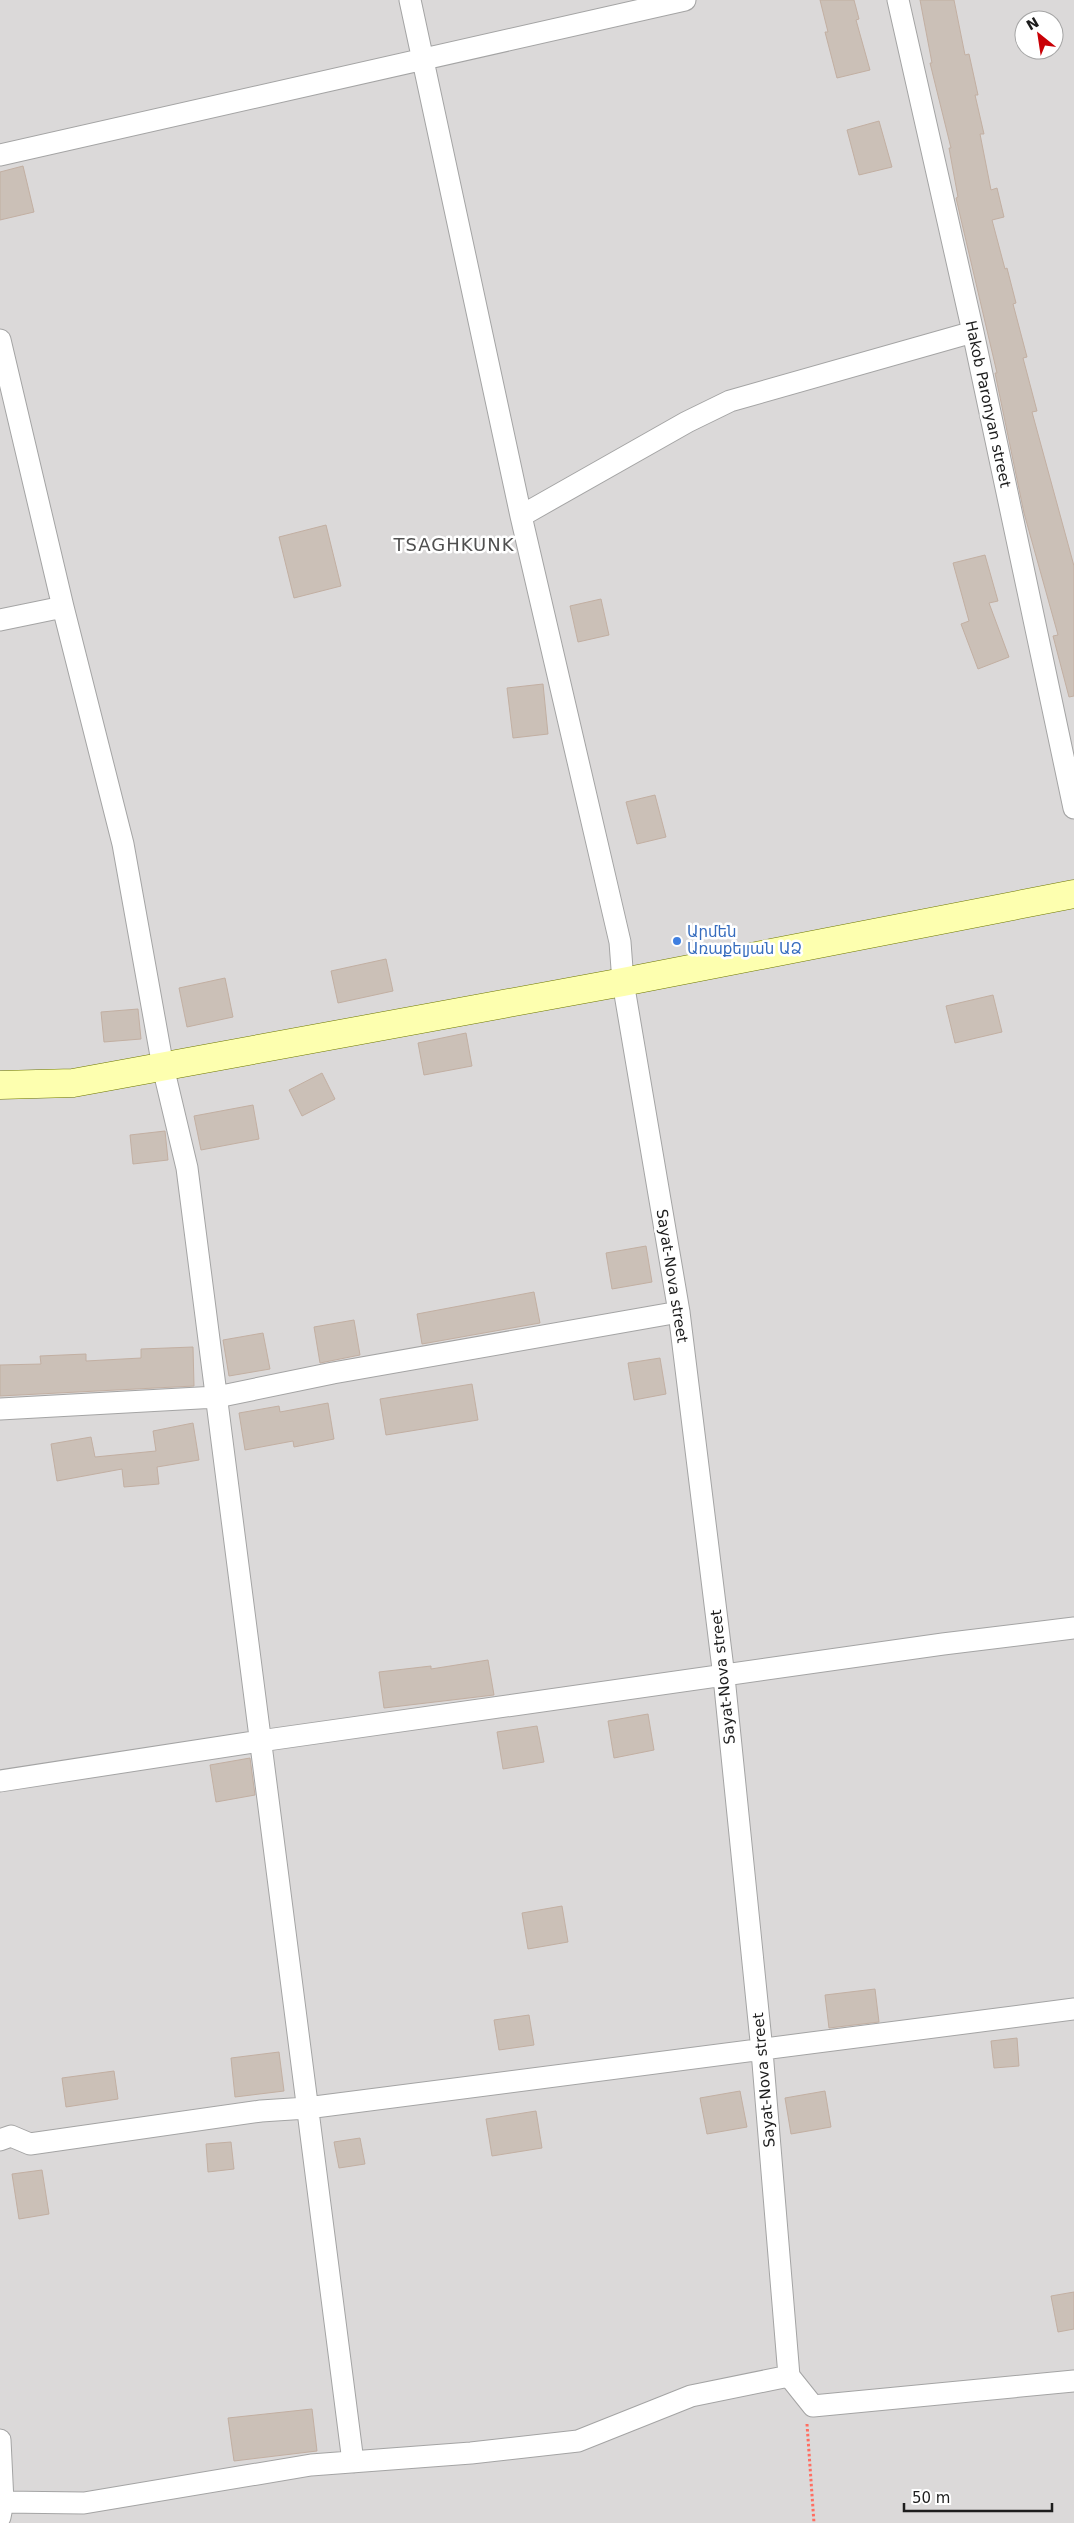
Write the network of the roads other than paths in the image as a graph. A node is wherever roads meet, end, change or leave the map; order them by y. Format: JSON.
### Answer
{"nodes":[{"id":1,"x":410,"y":0,"type":"edge"},
{"id":2,"x":685,"y":0,"type":"edge"},
{"id":3,"x":898,"y":0,"type":"edge"},
{"id":4,"x":423,"y":59,"type":"junction"},
{"id":5,"x":0,"y":155,"type":"edge"},
{"id":6,"x":973,"y":332,"type":"junction"},
{"id":7,"x":0,"y":340,"type":"edge"},
{"id":8,"x":521,"y":516,"type":"junction"},
{"id":9,"x":63,"y":607,"type":"junction"},
{"id":10,"x":0,"y":620,"type":"edge"},
{"id":11,"x":1074,"y":808,"type":"edge"},
{"id":12,"x":1074,"y":894,"type":"edge"},
{"id":13,"x":623,"y":982,"type":"junction"},
{"id":14,"x":163,"y":1067,"type":"junction"},
{"id":15,"x":0,"y":1085,"type":"edge"},
{"id":16,"x":678,"y":1312,"type":"junction"},
{"id":17,"x":217,"y":1397,"type":"junction"},
{"id":18,"x":0,"y":1409,"type":"edge"},
{"id":19,"x":1074,"y":1628,"type":"edge"},
{"id":20,"x":724,"y":1677,"type":"junction"},
{"id":21,"x":260,"y":1741,"type":"junction"},
{"id":22,"x":0,"y":1781,"type":"edge"},
{"id":23,"x":1074,"y":2009,"type":"edge"},
{"id":24,"x":762,"y":2050,"type":"junction"},
{"id":25,"x":307,"y":2108,"type":"junction"},
{"id":26,"x":0,"y":2140,"type":"edge"},
{"id":27,"x":789,"y":2376,"type":"junction"},
{"id":28,"x":1074,"y":2381,"type":"edge"},
{"id":29,"x":0,"y":2440,"type":"edge"},
{"id":30,"x":353,"y":2462,"type":"junction"},
{"id":31,"x":1,"y":2510,"type":"edge"}],
"edges":[{"from":1,"to":4,"type":"street","name":"Sayat-Nova street"},
{"from":2,"to":4,"type":"street"},
{"from":3,"to":6,"type":"street","name":"Hakob Paronyan street"},
{"from":4,"to":5,"type":"street"},
{"from":4,"to":8,"type":"street","name":"Sayat-Nova street"},
{"from":6,"to":8,"type":"street"},
{"from":6,"to":11,"type":"street","name":"Hakob Paronyan street"},
{"from":7,"to":9,"type":"street"},
{"from":8,"to":13,"type":"street","name":"Sayat-Nova street"},
{"from":9,"to":10,"type":"street"},
{"from":9,"to":14,"type":"street"},
{"from":12,"to":13,"type":"main road"},
{"from":13,"to":14,"type":"main road"},
{"from":13,"to":16,"type":"street","name":"Sayat-Nova street"},
{"from":14,"to":15,"type":"main road"},
{"from":14,"to":17,"type":"street"},
{"from":16,"to":17,"type":"street"},
{"from":16,"to":20,"type":"street","name":"Sayat-Nova street"},
{"from":17,"to":18,"type":"street"},
{"from":17,"to":21,"type":"street"},
{"from":19,"to":20,"type":"street"},
{"from":20,"to":21,"type":"street"},
{"from":20,"to":24,"type":"street","name":"Sayat-Nova street"},
{"from":21,"to":22,"type":"street"},
{"from":21,"to":25,"type":"street"},
{"from":23,"to":24,"type":"street"},
{"from":24,"to":25,"type":"street"},
{"from":24,"to":27,"type":"street","name":"Sayat-Nova street"},
{"from":25,"to":26,"type":"street"},
{"from":25,"to":30,"type":"street"},
{"from":27,"to":28,"type":"street"},
{"from":27,"to":30,"type":"street"},
{"from":29,"to":31,"type":"street"},
{"from":30,"to":31,"type":"street"}]}
